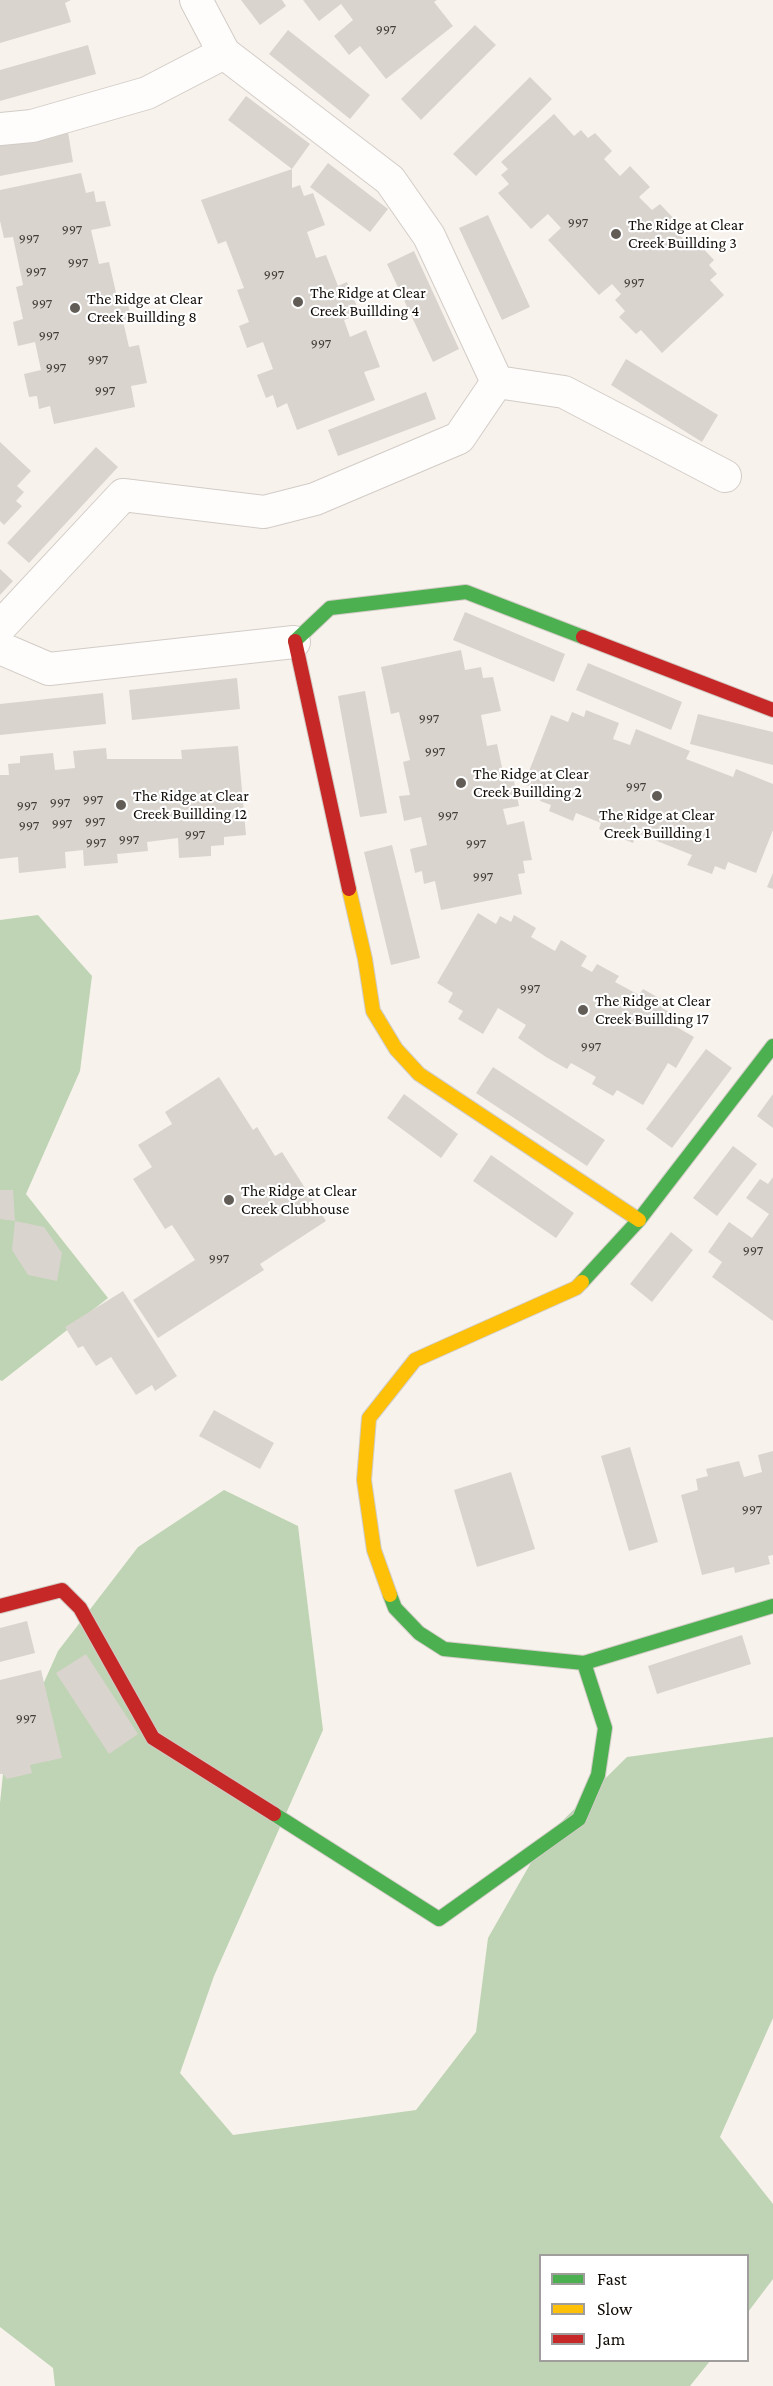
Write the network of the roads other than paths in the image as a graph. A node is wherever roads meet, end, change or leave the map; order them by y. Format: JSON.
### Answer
{"nodes":[{"id":1,"x":196,"y":0,"type":"edge"},
{"id":2,"x":224,"y":53,"type":"junction"},
{"id":3,"x":0,"y":129,"type":"edge"},
{"id":4,"x":497,"y":382,"type":"junction"},
{"id":5,"x":725,"y":476,"type":"dead end"},
{"id":6,"x":0,"y":627,"type":"edge"},
{"id":7,"x":294,"y":642,"type":"junction"},
{"id":8,"x":0,"y":648,"type":"edge"},
{"id":9,"x":773,"y":710,"type":"edge"},
{"id":10,"x":773,"y":1046,"type":"edge"},
{"id":11,"x":639,"y":1220,"type":"junction"},
{"id":12,"x":0,"y":1606,"type":"edge"},
{"id":13,"x":773,"y":1606,"type":"edge"},
{"id":14,"x":584,"y":1664,"type":"junction"}],
"edges":[{"from":1,"to":2,"type":"street"},
{"from":2,"to":3,"type":"street"},
{"from":2,"to":4,"type":"street"},
{"from":4,"to":5,"type":"street"},
{"from":4,"to":6,"type":"street"},
{"from":7,"to":8,"type":"street"},
{"from":7,"to":9,"type":"street"},
{"from":7,"to":11,"type":"street"},
{"from":10,"to":11,"type":"street"},
{"from":11,"to":14,"type":"street"},
{"from":12,"to":14,"type":"street"},
{"from":13,"to":14,"type":"street"}]}
